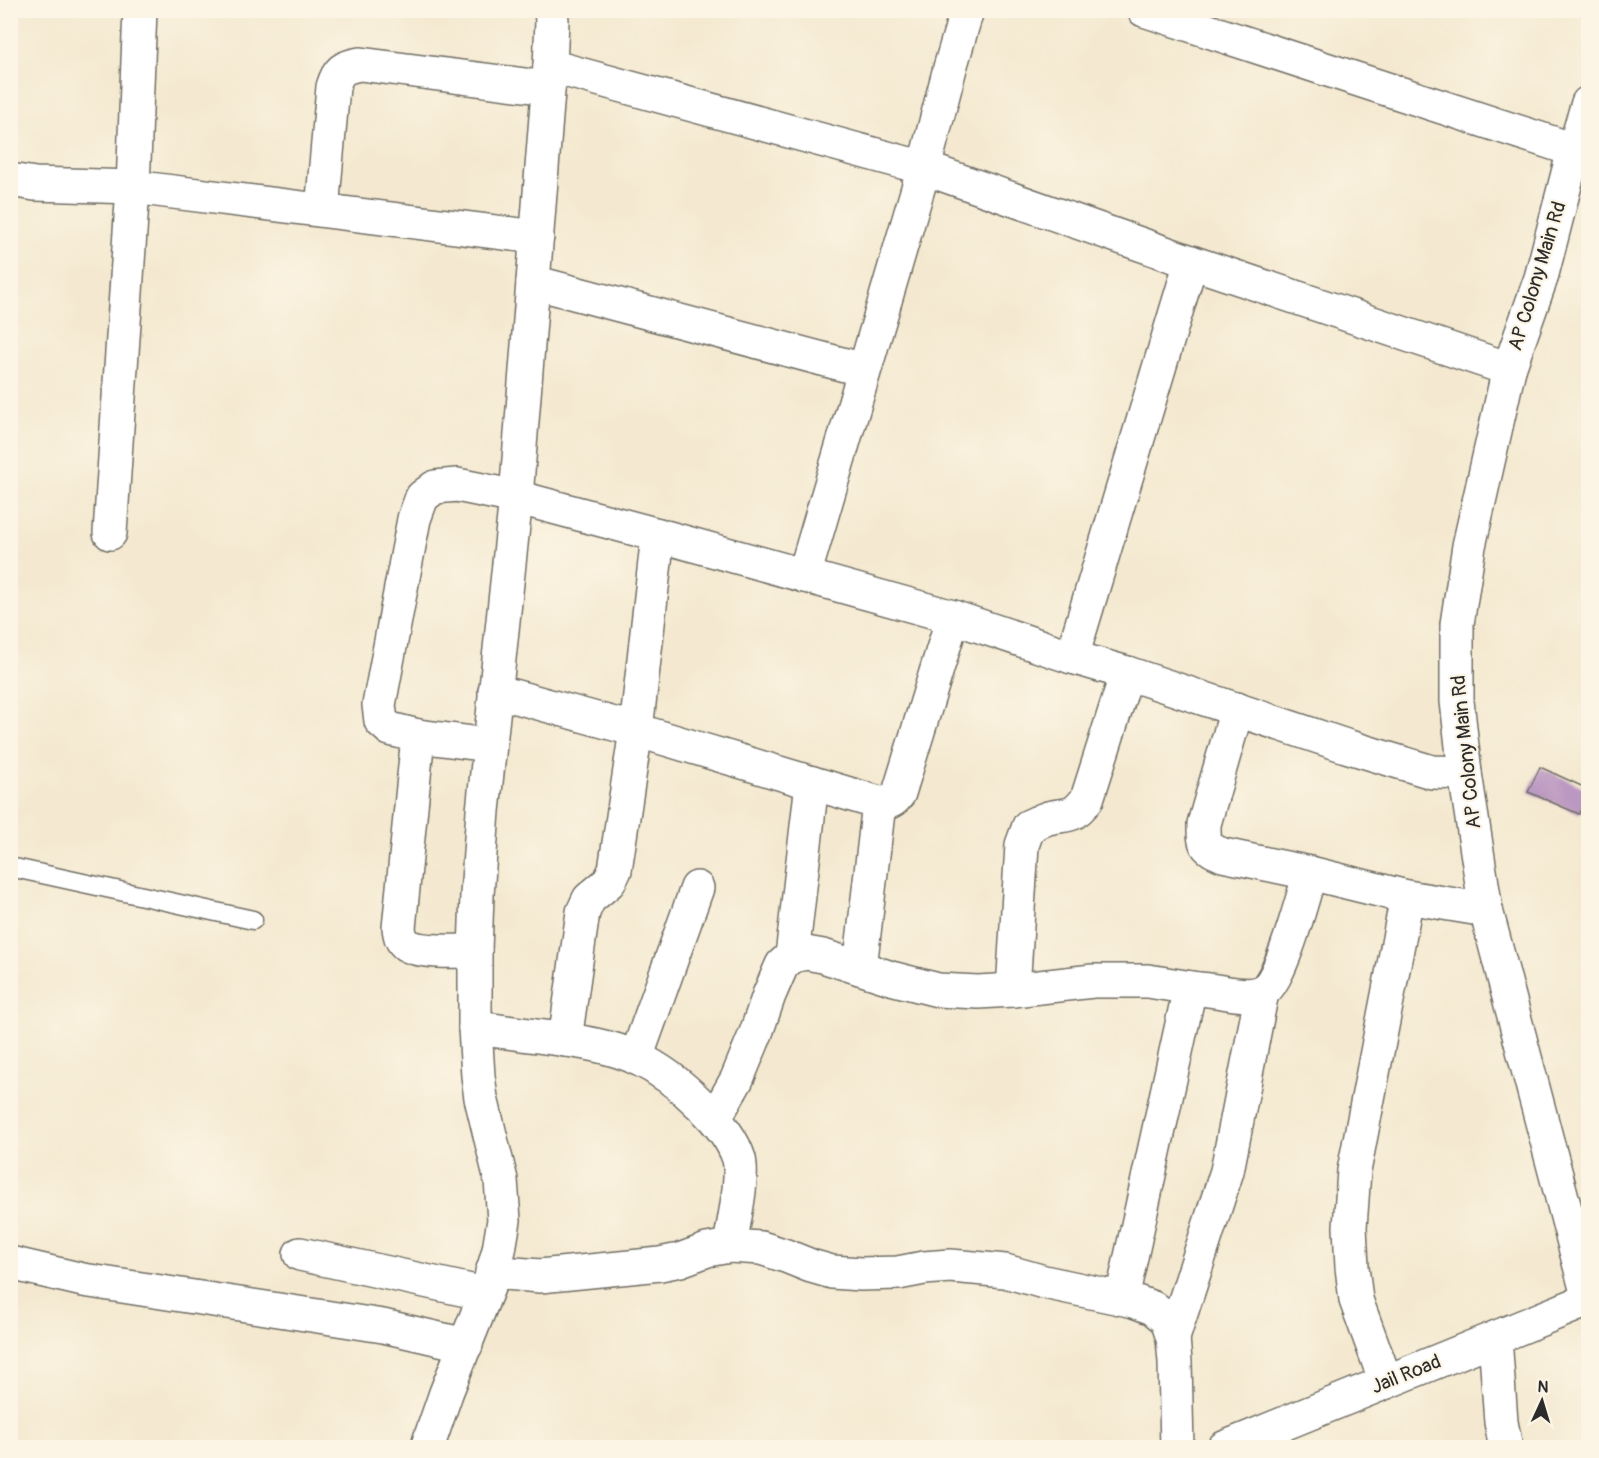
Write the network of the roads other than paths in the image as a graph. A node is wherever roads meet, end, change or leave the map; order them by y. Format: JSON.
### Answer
{"nodes":[{"id":1,"x":140,"y":10,"type":"edge"},
{"id":2,"x":551,"y":10,"type":"edge"},
{"id":3,"x":968,"y":10,"type":"edge"},
{"id":4,"x":1144,"y":10,"type":"edge"},
{"id":5,"x":549,"y":77,"type":"junction"},
{"id":6,"x":1588,"y":103,"type":"edge"},
{"id":7,"x":1574,"y":150,"type":"junction"},
{"id":8,"x":924,"y":168,"type":"junction"},
{"id":9,"x":10,"y":180,"type":"edge"},
{"id":10,"x":133,"y":187,"type":"junction"},
{"id":11,"x":322,"y":210,"type":"junction"},
{"id":12,"x":537,"y":237,"type":"junction"},
{"id":13,"x":1191,"y":262,"type":"junction"},
{"id":14,"x":533,"y":282,"type":"junction"},
{"id":15,"x":1509,"y":369,"type":"junction"},
{"id":16,"x":864,"y":370,"type":"junction"},
{"id":17,"x":516,"y":498,"type":"junction"},
{"id":18,"x":110,"y":533,"type":"dead end"},
{"id":19,"x":658,"y":535,"type":"junction"},
{"id":20,"x":804,"y":576,"type":"junction"},
{"id":21,"x":953,"y":617,"type":"junction"},
{"id":22,"x":1072,"y":657,"type":"junction"},
{"id":23,"x":1127,"y":673,"type":"junction"},
{"id":24,"x":495,"y":692,"type":"junction"},
{"id":25,"x":1237,"y":709,"type":"junction"},
{"id":26,"x":636,"y":730,"type":"junction"},
{"id":27,"x":418,"y":736,"type":"junction"},
{"id":28,"x":489,"y":744,"type":"junction"},
{"id":29,"x":1465,"y":773,"type":"junction"},
{"id":30,"x":812,"y":783,"type":"junction"},
{"id":31,"x":879,"y":803,"type":"junction"},
{"id":32,"x":10,"y":867,"type":"edge"},
{"id":33,"x":1310,"y":873,"type":"junction"},
{"id":34,"x":697,"y":888,"type":"dead end"},
{"id":35,"x":1407,"y":897,"type":"junction"},
{"id":36,"x":1486,"y":910,"type":"junction"},
{"id":37,"x":253,"y":920,"type":"dead end"},
{"id":38,"x":475,"y":951,"type":"junction"},
{"id":39,"x":792,"y":956,"type":"junction"},
{"id":40,"x":860,"y":968,"type":"junction"},
{"id":41,"x":1198,"y":988,"type":"junction"},
{"id":42,"x":1013,"y":990,"type":"junction"},
{"id":43,"x":1262,"y":992,"type":"junction"},
{"id":44,"x":475,"y":1028,"type":"junction"},
{"id":45,"x":566,"y":1040,"type":"junction"},
{"id":46,"x":636,"y":1058,"type":"junction"},
{"id":47,"x":715,"y":1118,"type":"junction"},
{"id":48,"x":730,"y":1246,"type":"junction"},
{"id":49,"x":300,"y":1254,"type":"dead end"},
{"id":50,"x":10,"y":1263,"type":"edge"},
{"id":51,"x":489,"y":1283,"type":"junction"},
{"id":52,"x":1122,"y":1298,"type":"junction"},
{"id":53,"x":1588,"y":1298,"type":"edge"},
{"id":54,"x":1173,"y":1338,"type":"junction"},
{"id":55,"x":1495,"y":1338,"type":"junction"},
{"id":56,"x":466,"y":1344,"type":"junction"},
{"id":57,"x":1386,"y":1382,"type":"junction"},
{"id":58,"x":427,"y":1448,"type":"edge"},
{"id":59,"x":1176,"y":1448,"type":"edge"},
{"id":60,"x":1224,"y":1448,"type":"edge"},
{"id":61,"x":1506,"y":1448,"type":"edge"}],
"edges":[{"from":1,"to":10,"type":"street"},
{"from":2,"to":5,"type":"street"},
{"from":3,"to":8,"type":"street"},
{"from":4,"to":7,"type":"street"},
{"from":5,"to":8,"type":"street"},
{"from":5,"to":11,"type":"street"},
{"from":5,"to":12,"type":"street"},
{"from":6,"to":7,"type":"street","name":"AP Colony Main Rd"},
{"from":7,"to":15,"type":"street","name":"AP Colony Main Rd"},
{"from":8,"to":13,"type":"street"},
{"from":8,"to":16,"type":"street"},
{"from":9,"to":10,"type":"street"},
{"from":10,"to":11,"type":"street"},
{"from":10,"to":18,"type":"street"},
{"from":11,"to":12,"type":"street"},
{"from":12,"to":14,"type":"street"},
{"from":13,"to":15,"type":"street"},
{"from":13,"to":22,"type":"street"},
{"from":14,"to":16,"type":"street"},
{"from":14,"to":17,"type":"street"},
{"from":15,"to":29,"type":"street","name":"AP Colony Main Rd"},
{"from":16,"to":20,"type":"street"},
{"from":17,"to":19,"type":"street"},
{"from":17,"to":24,"type":"street"},
{"from":17,"to":27,"type":"street"},
{"from":19,"to":20,"type":"street"},
{"from":19,"to":26,"type":"street"},
{"from":20,"to":21,"type":"street"},
{"from":21,"to":22,"type":"street"},
{"from":21,"to":31,"type":"street"},
{"from":22,"to":23,"type":"street"},
{"from":23,"to":25,"type":"street"},
{"from":23,"to":42,"type":"street"},
{"from":24,"to":26,"type":"street"},
{"from":24,"to":28,"type":"street"},
{"from":25,"to":29,"type":"street"},
{"from":25,"to":33,"type":"street"},
{"from":26,"to":30,"type":"street"},
{"from":26,"to":45,"type":"street"},
{"from":27,"to":28,"type":"street"},
{"from":27,"to":38,"type":"street"},
{"from":28,"to":38,"type":"street"},
{"from":29,"to":36,"type":"street","name":"AP Colony Main Rd"},
{"from":30,"to":31,"type":"street"},
{"from":30,"to":39,"type":"street"},
{"from":31,"to":40,"type":"street"},
{"from":32,"to":37,"type":"lane"},
{"from":33,"to":35,"type":"street"},
{"from":33,"to":43,"type":"street"},
{"from":34,"to":46,"type":"street"},
{"from":35,"to":36,"type":"street"},
{"from":35,"to":57,"type":"street"},
{"from":36,"to":53,"type":"street","name":"AP Colony Main Rd"},
{"from":38,"to":44,"type":"street"},
{"from":39,"to":40,"type":"street"},
{"from":39,"to":47,"type":"street"},
{"from":40,"to":42,"type":"street"},
{"from":41,"to":42,"type":"street"},
{"from":41,"to":43,"type":"street"},
{"from":41,"to":52,"type":"street"},
{"from":43,"to":54,"type":"street"},
{"from":44,"to":45,"type":"street"},
{"from":44,"to":51,"type":"street"},
{"from":45,"to":46,"type":"street"},
{"from":46,"to":47,"type":"street"},
{"from":47,"to":48,"type":"street"},
{"from":48,"to":51,"type":"street"},
{"from":48,"to":52,"type":"street"},
{"from":49,"to":51,"type":"street"},
{"from":50,"to":56,"type":"street"},
{"from":51,"to":56,"type":"street"},
{"from":52,"to":54,"type":"street"},
{"from":53,"to":55,"type":"street","name":"Jail Road"},
{"from":54,"to":59,"type":"street"},
{"from":55,"to":57,"type":"street","name":"Jail Road"},
{"from":55,"to":61,"type":"street"},
{"from":56,"to":58,"type":"street"},
{"from":57,"to":60,"type":"street","name":"Jail Road"}]}
